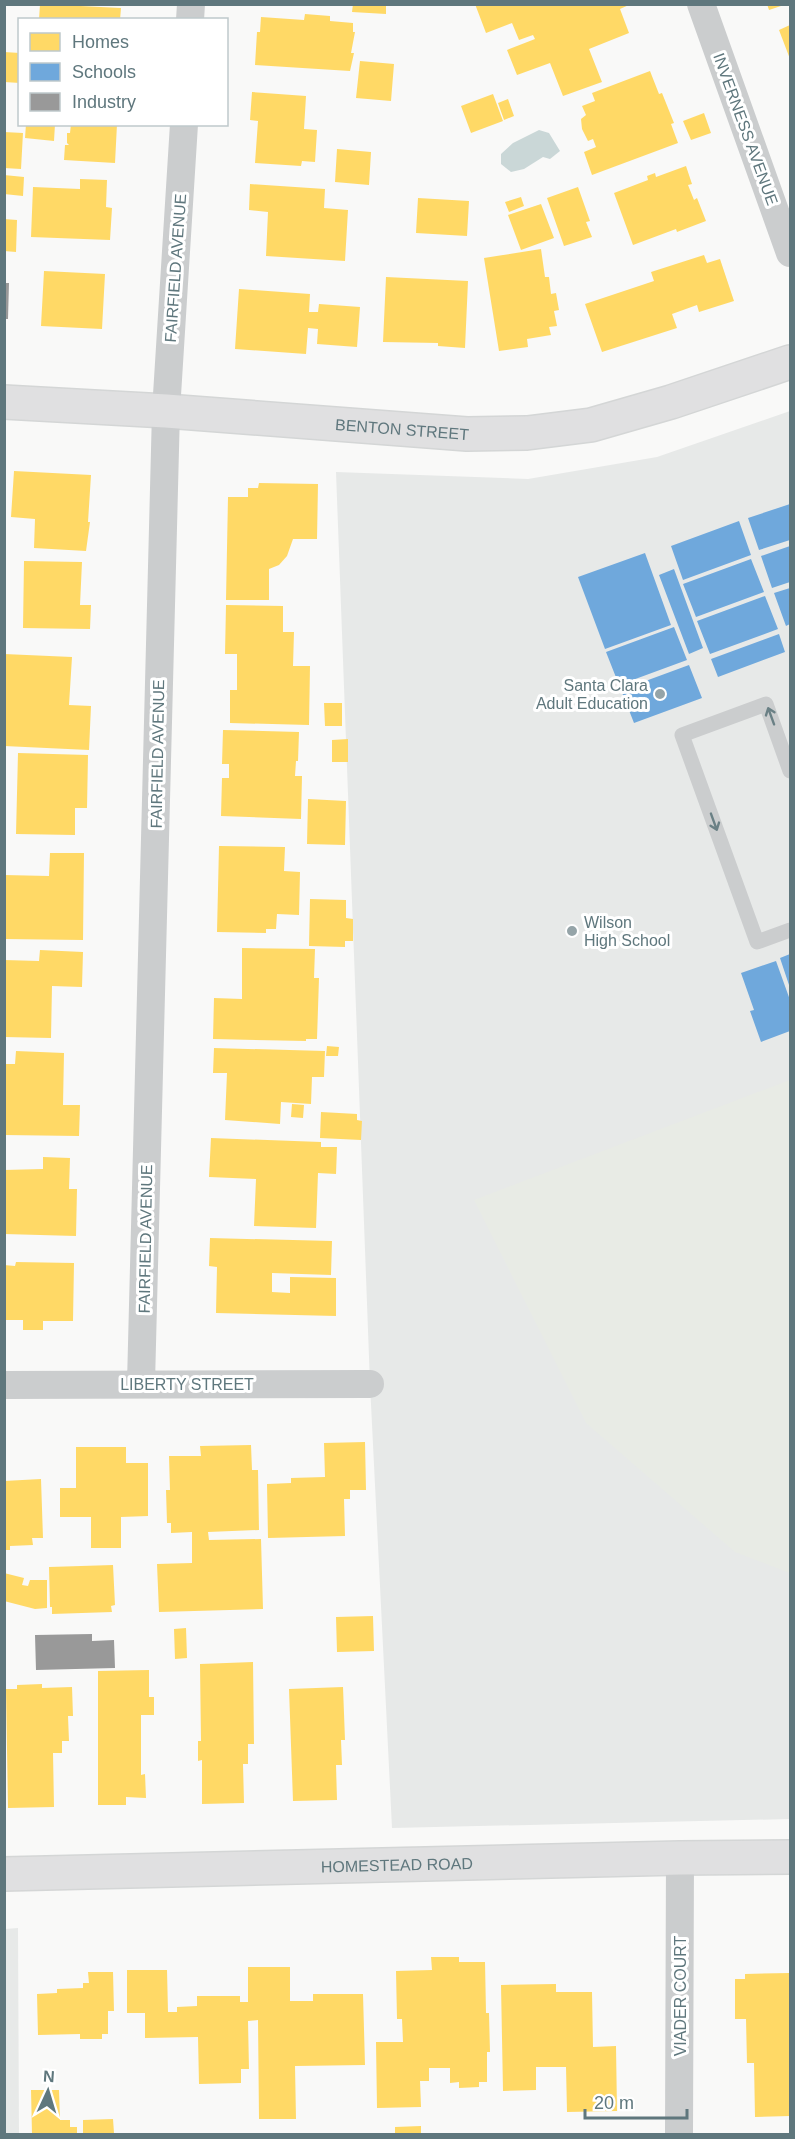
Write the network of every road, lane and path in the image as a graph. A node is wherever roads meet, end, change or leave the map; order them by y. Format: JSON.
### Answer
{"nodes":[{"id":1,"x":701,"y":4,"type":"edge"},
{"id":2,"x":184,"y":126,"type":"edge"},
{"id":3,"x":790,"y":253,"type":"edge"},
{"id":4,"x":790,"y":362,"type":"edge"},
{"id":5,"x":4,"y":402,"type":"edge"},
{"id":6,"x":166,"y":411,"type":"junction"},
{"id":7,"x":790,"y":771,"type":"edge"},
{"id":8,"x":790,"y":930,"type":"edge"},
{"id":9,"x":141,"y":1383,"type":"junction"},
{"id":10,"x":370,"y":1384,"type":"dead end"},
{"id":11,"x":4,"y":1385,"type":"edge"},
{"id":12,"x":790,"y":1857,"type":"edge"},
{"id":13,"x":680,"y":1858,"type":"junction"},
{"id":14,"x":4,"y":1874,"type":"edge"},
{"id":15,"x":679,"y":2134,"type":"edge"}],
"edges":[{"from":1,"to":3,"type":"street","name":"INVERNESS AVENUE"},
{"from":2,"to":6,"type":"street","name":"FAIRFIELD AVENUE"},
{"from":4,"to":6,"type":"main road","name":"BENTON STREET"},
{"from":5,"to":6,"type":"main road","name":"BENTON STREET"},
{"from":6,"to":9,"type":"street","name":"FAIRFIELD AVENUE"},
{"from":7,"to":8,"type":"lane","one_way":true},
{"from":9,"to":10,"type":"street","name":"LIBERTY STREET"},
{"from":9,"to":11,"type":"street","name":"LIBERTY STREET"},
{"from":12,"to":13,"type":"main road","name":"HOMESTEAD ROAD"},
{"from":13,"to":14,"type":"main road","name":"HOMESTEAD ROAD"},
{"from":13,"to":15,"type":"street","name":"VIADER COURT"}]}
